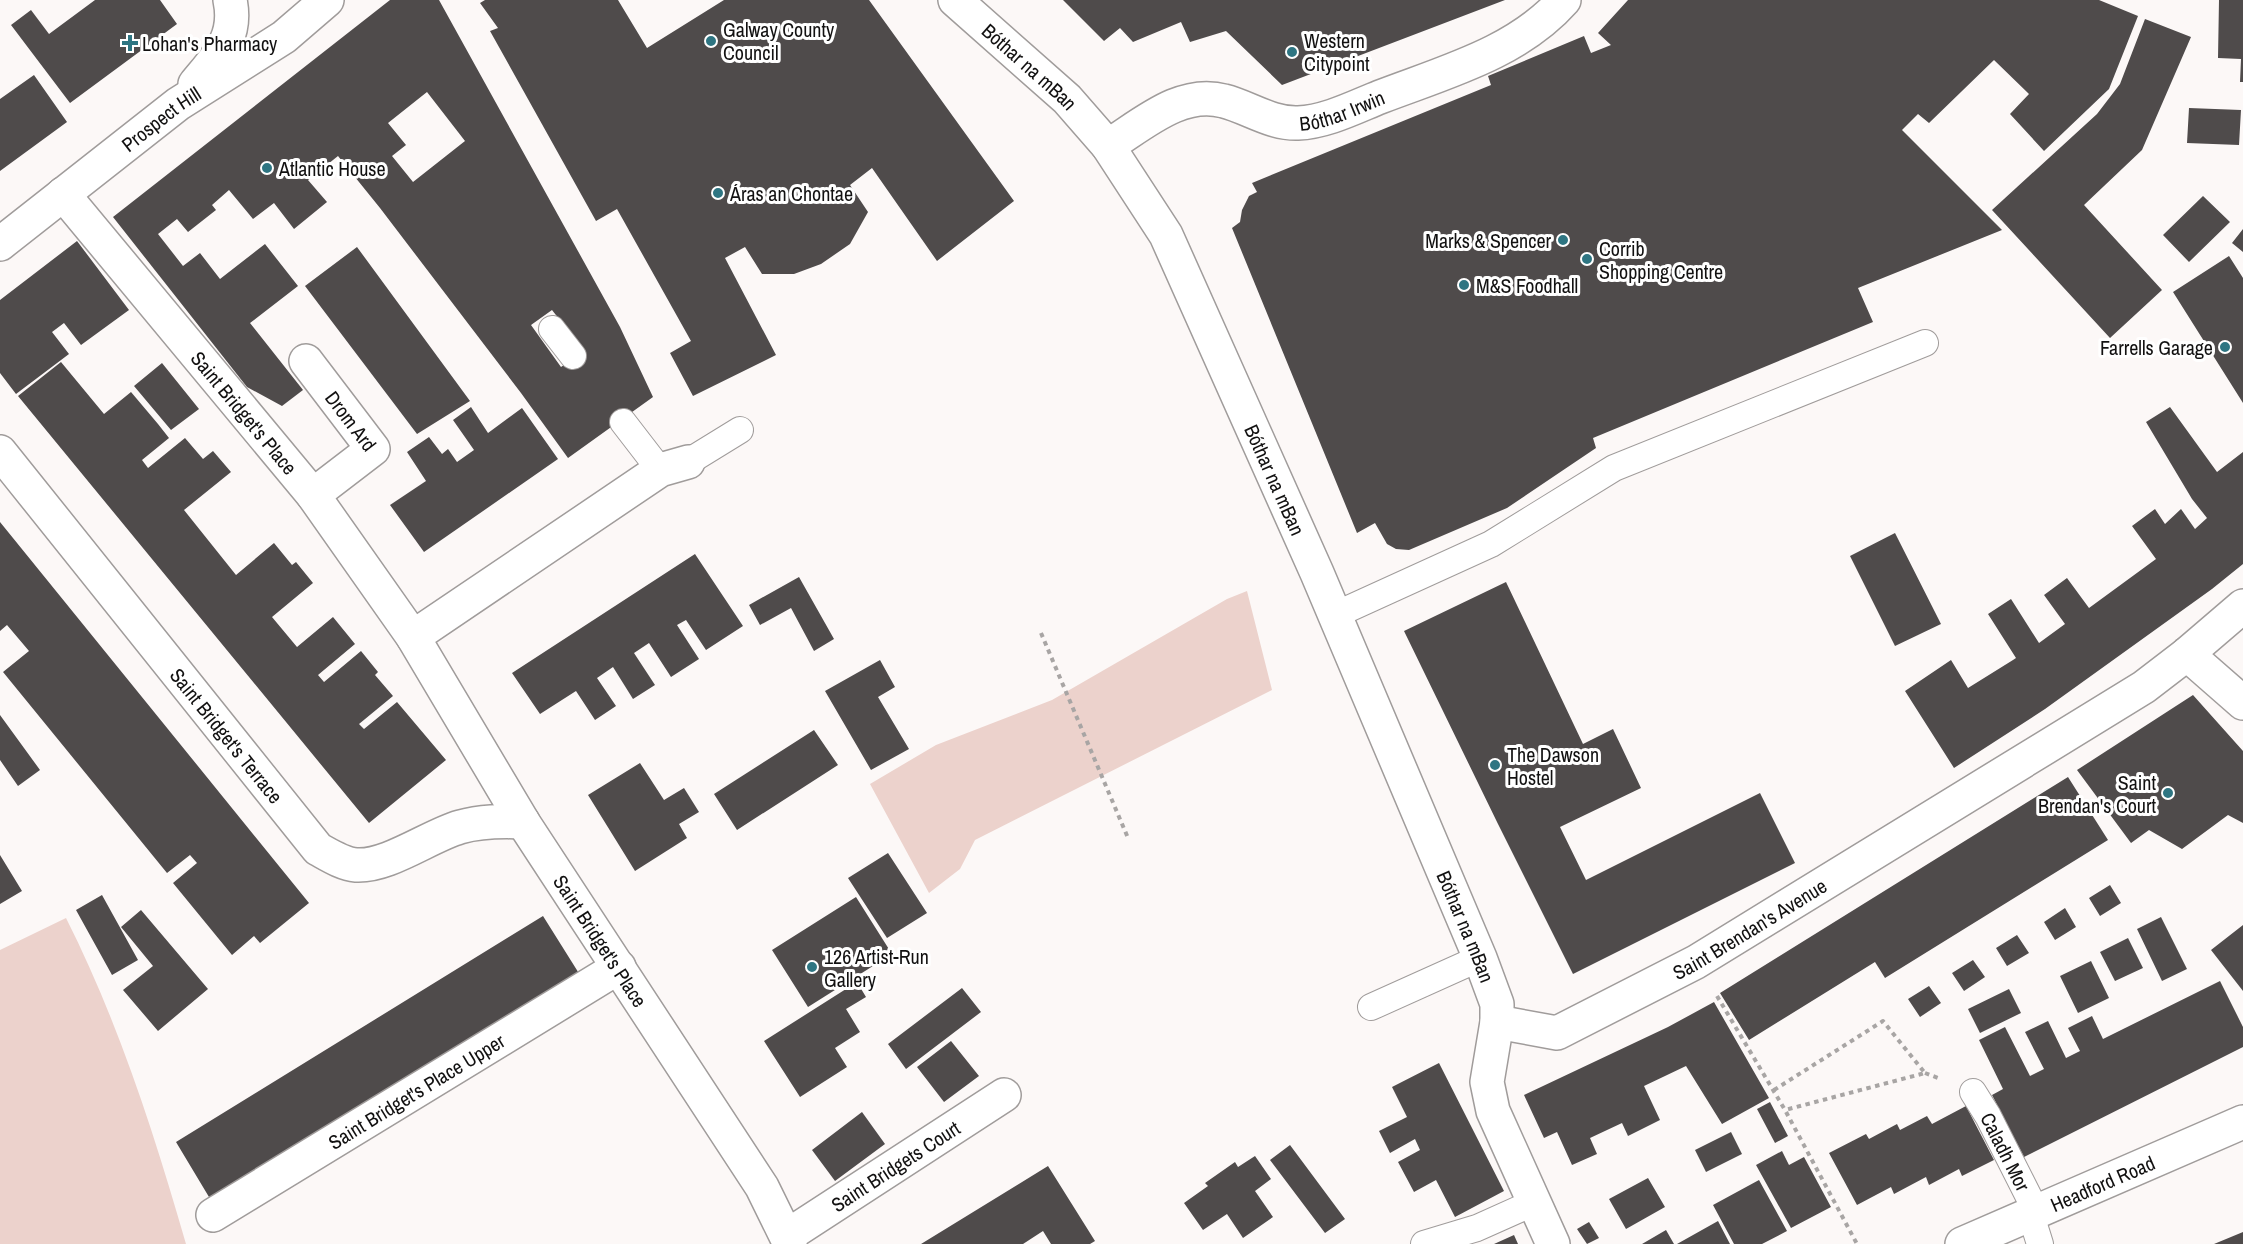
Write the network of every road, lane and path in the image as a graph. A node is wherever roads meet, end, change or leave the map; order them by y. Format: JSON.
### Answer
{"nodes":[{"id":1,"x":230,"y":0,"type":"edge"},
{"id":2,"x":327,"y":0,"type":"edge"},
{"id":3,"x":955,"y":0,"type":"edge"},
{"id":4,"x":1564,"y":0,"type":"edge"},
{"id":5,"x":178,"y":104,"type":"junction"},
{"id":6,"x":1108,"y":146,"type":"junction"},
{"id":7,"x":63,"y":195,"type":"junction"},
{"id":8,"x":0,"y":244,"type":"edge"},
{"id":9,"x":552,"y":329,"type":"dead end"},
{"id":10,"x":1925,"y":343,"type":"dead end"},
{"id":11,"x":573,"y":356,"type":"dead end"},
{"id":12,"x":306,"y":361,"type":"dead end"},
{"id":13,"x":623,"y":422,"type":"dead end"},
{"id":14,"x":740,"y":430,"type":"dead end"},
{"id":15,"x":0,"y":452,"type":"edge"},
{"id":16,"x":674,"y":466,"type":"junction"},
{"id":17,"x":313,"y":495,"type":"junction"},
{"id":18,"x":2243,"y":606,"type":"edge"},
{"id":19,"x":1335,"y":615,"type":"junction"},
{"id":20,"x":1041,"y":633,"type":"dead end"},
{"id":21,"x":413,"y":637,"type":"junction"},
{"id":22,"x":2187,"y":654,"type":"junction"},
{"id":23,"x":2243,"y":703,"type":"edge"},
{"id":24,"x":523,"y":822,"type":"junction"},
{"id":25,"x":1128,"y":838,"type":"dead end"},
{"id":26,"x":1480,"y":958,"type":"junction"},
{"id":27,"x":1696,"y":962,"type":"junction"},
{"id":28,"x":619,"y":967,"type":"junction"},
{"id":29,"x":1371,"y":1008,"type":"dead end"},
{"id":30,"x":1497,"y":1022,"type":"junction"},
{"id":31,"x":1774,"y":1090,"type":"junction"},
{"id":32,"x":1972,"y":1092,"type":"dead end"},
{"id":33,"x":1004,"y":1095,"type":"dead end"},
{"id":34,"x":1785,"y":1110,"type":"junction"},
{"id":35,"x":2243,"y":1122,"type":"edge"},
{"id":36,"x":1535,"y":1202,"type":"junction"},
{"id":37,"x":213,"y":1215,"type":"dead end"},
{"id":38,"x":2036,"y":1224,"type":"edge"},
{"id":39,"x":789,"y":1240,"type":"edge"},
{"id":40,"x":1424,"y":1244,"type":"edge"},
{"id":41,"x":1553,"y":1244,"type":"edge"},
{"id":42,"x":1857,"y":1244,"type":"edge"},
{"id":43,"x":1962,"y":1244,"type":"edge"}],
"edges":[{"from":1,"to":5,"type":"street"},
{"from":2,"to":5,"type":"street","name":"Prospect Hill"},
{"from":3,"to":6,"type":"street","name":"Bóthar na mBan"},
{"from":4,"to":6,"type":"street","name":"Bóthar Irwin"},
{"from":5,"to":7,"type":"street","name":"Prospect Hill"},
{"from":6,"to":19,"type":"street","name":"Bóthar na mBan"},
{"from":7,"to":8,"type":"street","name":"Prospect Hill"},
{"from":7,"to":17,"type":"street","name":"Saint Bridget's Place"},
{"from":9,"to":11,"type":"lane"},
{"from":10,"to":19,"type":"lane"},
{"from":12,"to":17,"type":"street","name":"Drom Ard"},
{"from":13,"to":16,"type":"lane"},
{"from":14,"to":16,"type":"lane"},
{"from":15,"to":24,"type":"street","name":"Saint Bridget's Terrace"},
{"from":16,"to":21,"type":"street"},
{"from":17,"to":21,"type":"street","name":"Saint Bridget's Place"},
{"from":18,"to":22,"type":"street","name":"Saint Brendan's Avenue"},
{"from":19,"to":26,"type":"street","name":"Bóthar na mBan"},
{"from":20,"to":25,"type":"path"},
{"from":21,"to":24,"type":"street","name":"Saint Bridget's Place"},
{"from":22,"to":23,"type":"street"},
{"from":22,"to":27,"type":"street","name":"Saint Brendan's Avenue"},
{"from":24,"to":28,"type":"street","name":"Saint Bridget's Place"},
{"from":26,"to":29,"type":"lane"},
{"from":26,"to":30,"type":"street","name":"Bóthar na mBan"},
{"from":27,"to":30,"type":"street","name":"Saint Brendan's Avenue"},
{"from":27,"to":31,"type":"path"},
{"from":28,"to":37,"type":"street","name":"Saint Bridget's Place Upper"},
{"from":28,"to":39,"type":"street","name":"Saint Bridget's Place"},
{"from":30,"to":36,"type":"street"},
{"from":31,"to":34,"type":"path"},
{"from":31,"to":34,"type":"path"},
{"from":32,"to":38,"type":"lane","name":"Caladh Mor"},
{"from":33,"to":39,"type":"street","name":"Saint Bridgets Court"},
{"from":34,"to":42,"type":"path"},
{"from":35,"to":38,"type":"street","name":"Headford Road"},
{"from":36,"to":40,"type":"lane"},
{"from":36,"to":41,"type":"street"},
{"from":38,"to":43,"type":"street","name":"Headford Road"}]}
